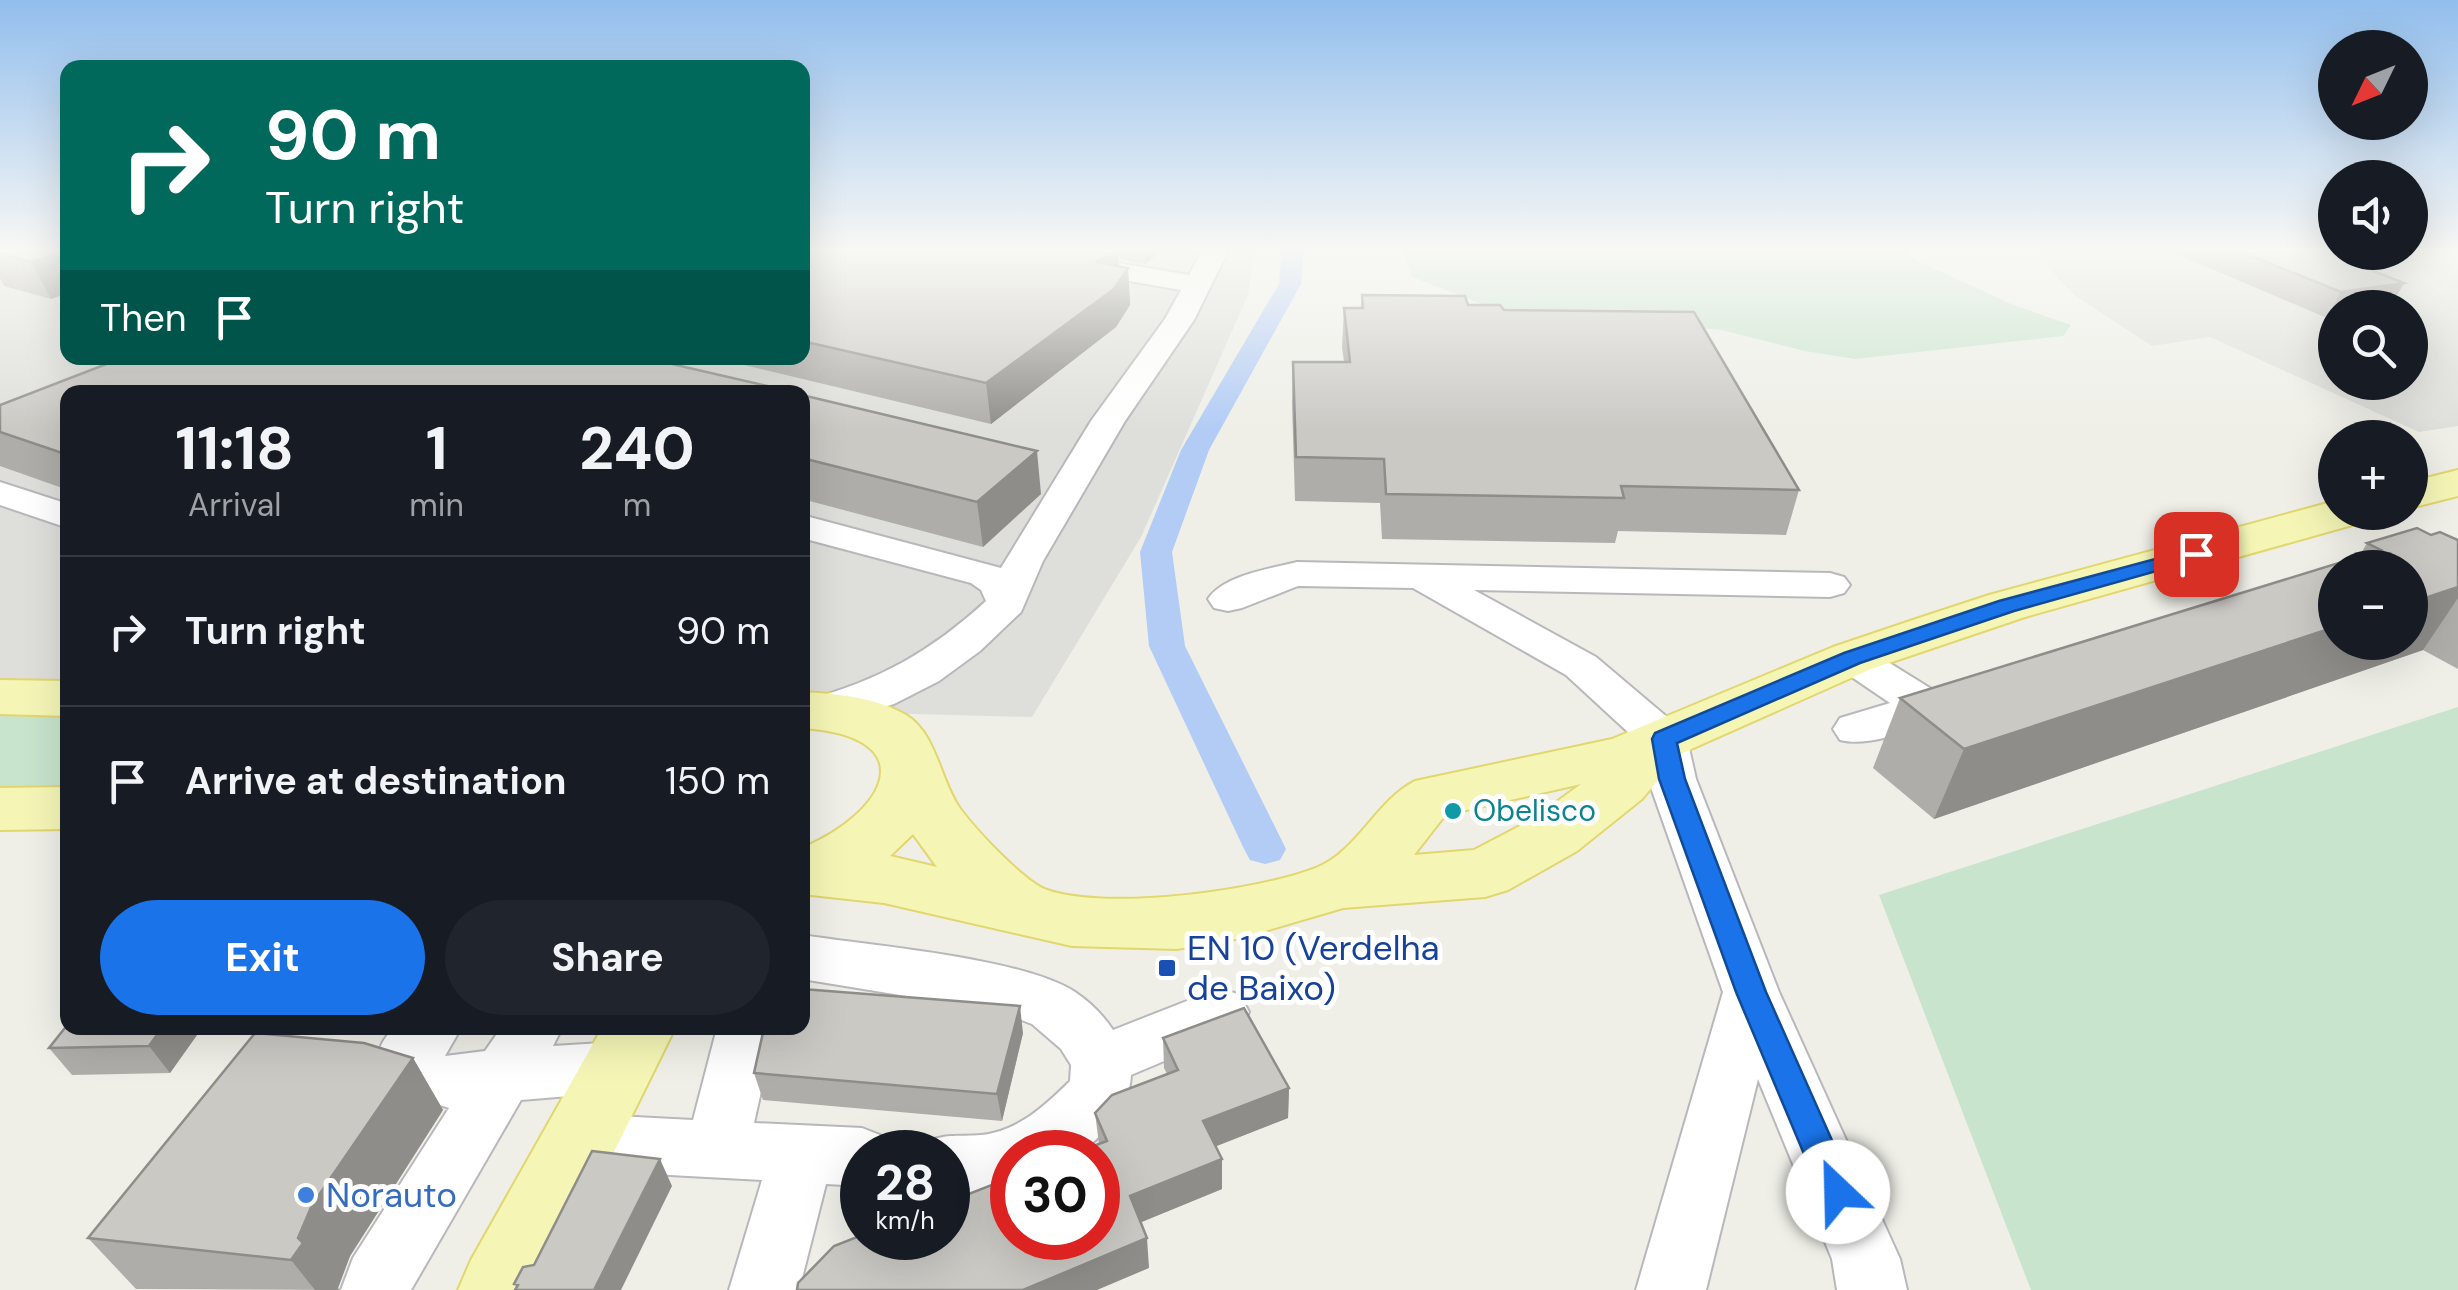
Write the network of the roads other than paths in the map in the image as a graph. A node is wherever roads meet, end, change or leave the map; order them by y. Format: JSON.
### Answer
{"nodes":[{"id":1,"x":1184,"y":309,"type":"edge"},
{"id":2,"x":1040,"y":464,"type":"edge"},
{"id":3,"x":1076,"y":473,"type":"junction"},
{"id":4,"x":2458,"y":483,"type":"edge"},
{"id":5,"x":2428,"y":491,"type":"edge"},
{"id":6,"x":0,"y":493,"type":"edge"},
{"id":7,"x":60,"y":515,"type":"edge"},
{"id":8,"x":2318,"y":520,"type":"edge"},
{"id":9,"x":810,"y":528,"type":"edge"},
{"id":10,"x":1420,"y":576,"type":"junction"},
{"id":11,"x":1830,"y":585,"type":"dead end"},
{"id":12,"x":1228,"y":599,"type":"dead end"},
{"id":13,"x":1007,"y":602,"type":"junction"},
{"id":14,"x":1852,"y":658,"type":"junction"},
{"id":15,"x":1982,"y":691,"type":"edge"},
{"id":16,"x":0,"y":697,"type":"edge"},
{"id":17,"x":60,"y":699,"type":"edge"},
{"id":18,"x":1927,"y":707,"type":"junction"},
{"id":19,"x":813,"y":710,"type":"edge"},
{"id":20,"x":1856,"y":729,"type":"dead end"},
{"id":21,"x":1664,"y":739,"type":"junction"},
{"id":22,"x":911,"y":774,"type":"junction"},
{"id":23,"x":810,"y":870,"type":"edge"},
{"id":24,"x":810,"y":872,"type":"edge"},
{"id":25,"x":1344,"y":884,"type":"junction"},
{"id":26,"x":1020,"y":907,"type":"junction"},
{"id":27,"x":810,"y":957,"type":"edge"},
{"id":28,"x":1751,"y":992,"type":"junction"},
{"id":29,"x":1220,"y":1012,"type":"edge"},
{"id":30,"x":425,"y":1035,"type":"edge"},
{"id":31,"x":744,"y":1035,"type":"edge"},
{"id":32,"x":628,"y":1047,"type":"edge"},
{"id":33,"x":518,"y":1051,"type":"edge"},
{"id":34,"x":1101,"y":1061,"type":"junction"},
{"id":35,"x":1062,"y":1130,"type":"edge"},
{"id":36,"x":577,"y":1142,"type":"junction"},
{"id":37,"x":716,"y":1149,"type":"junction"},
{"id":38,"x":832,"y":1155,"type":"edge"},
{"id":39,"x":376,"y":1290,"type":"edge"},
{"id":40,"x":501,"y":1290,"type":"edge"},
{"id":41,"x":764,"y":1290,"type":"edge"},
{"id":42,"x":1671,"y":1290,"type":"edge"},
{"id":43,"x":1872,"y":1290,"type":"edge"}],
"edges":[{"from":1,"to":3,"type":"street"},
{"from":2,"to":3,"type":"street"},
{"from":3,"to":13,"type":"street"},
{"from":4,"to":5,"type":"main road"},
{"from":6,"to":7,"type":"street"},
{"from":8,"to":14,"type":"main road"},
{"from":9,"to":13,"type":"street"},
{"from":10,"to":11,"type":"street"},
{"from":10,"to":12,"type":"street"},
{"from":10,"to":21,"type":"street"},
{"from":13,"to":19,"type":"street"},
{"from":14,"to":18,"type":"street"},
{"from":14,"to":21,"type":"main road"},
{"from":15,"to":18,"type":"street"},
{"from":16,"to":17,"type":"main road"},
{"from":18,"to":20,"type":"street"},
{"from":19,"to":22,"type":"main road"},
{"from":21,"to":25,"type":"main road"},
{"from":21,"to":25,"type":"main road"},
{"from":21,"to":28,"type":"street"},
{"from":22,"to":23,"type":"main road"},
{"from":22,"to":26,"type":"main road"},
{"from":24,"to":26,"type":"main road"},
{"from":25,"to":26,"type":"main road"},
{"from":27,"to":34,"type":"street"},
{"from":28,"to":42,"type":"street"},
{"from":28,"to":43,"type":"street"},
{"from":29,"to":34,"type":"street"},
{"from":30,"to":33,"type":"street"},
{"from":31,"to":37,"type":"street"},
{"from":32,"to":33,"type":"street"},
{"from":32,"to":36,"type":"main road"},
{"from":33,"to":39,"type":"street"},
{"from":34,"to":35,"type":"street"},
{"from":36,"to":37,"type":"street"},
{"from":36,"to":40,"type":"main road"},
{"from":37,"to":38,"type":"street"},
{"from":38,"to":41,"type":"street"}]}
